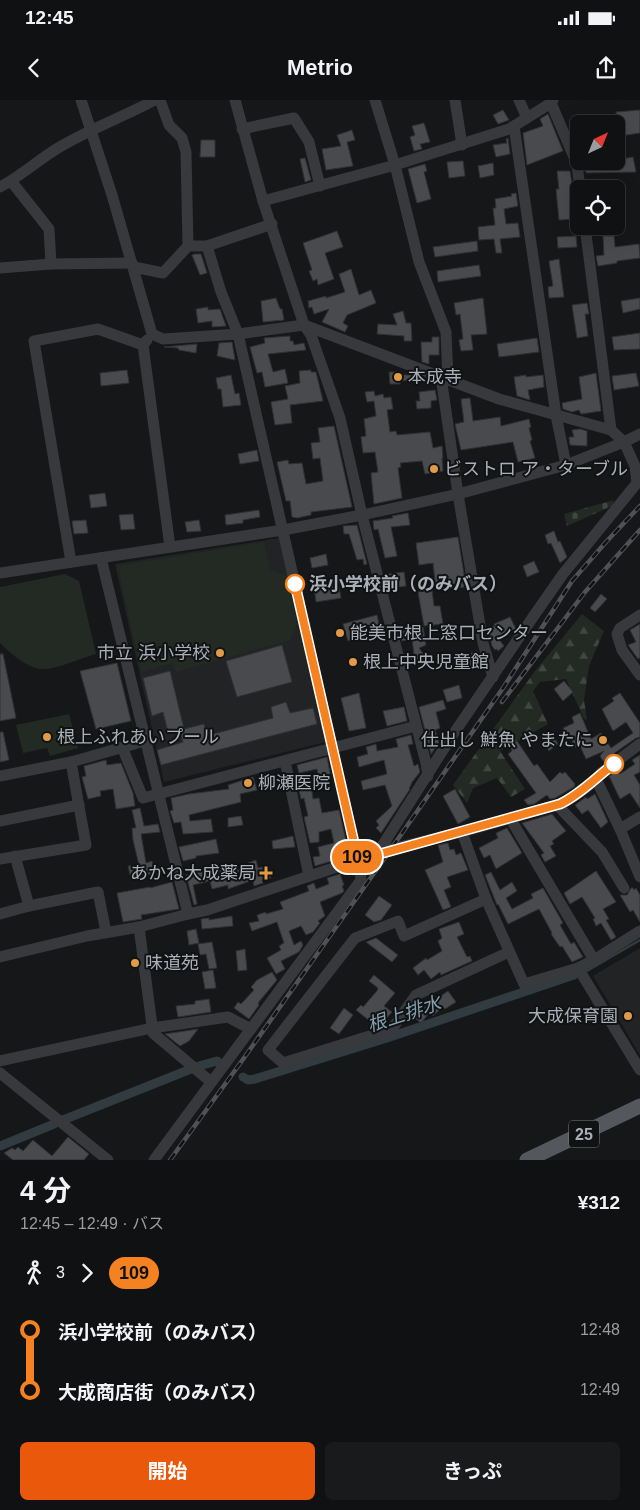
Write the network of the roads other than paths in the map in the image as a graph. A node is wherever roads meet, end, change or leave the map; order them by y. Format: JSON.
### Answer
{"nodes":[{"id":1,"x":81,"y":100,"type":"edge"},
{"id":2,"x":155,"y":100,"type":"edge"},
{"id":3,"x":235,"y":100,"type":"edge"},
{"id":4,"x":375,"y":100,"type":"edge"},
{"id":5,"x":455,"y":100,"type":"edge"},
{"id":6,"x":519,"y":100,"type":"edge"},
{"id":7,"x":552,"y":101,"type":"edge"},
{"id":8,"x":526,"y":118,"type":"junction"},
{"id":9,"x":514,"y":126,"type":"junction"},
{"id":10,"x":242,"y":129,"type":"junction"},
{"id":11,"x":90,"y":130,"type":"junction"},
{"id":12,"x":462,"y":145,"type":"junction"},
{"id":13,"x":395,"y":165,"type":"junction"},
{"id":14,"x":579,"y":180,"type":"edge"},
{"id":15,"x":11,"y":181,"type":"junction"},
{"id":16,"x":320,"y":186,"type":"junction"},
{"id":17,"x":0,"y":187,"type":"edge"},
{"id":18,"x":264,"y":201,"type":"junction"},
{"id":19,"x":272,"y":224,"type":"junction"},
{"id":20,"x":586,"y":235,"type":"edge"},
{"id":21,"x":188,"y":246,"type":"junction"},
{"id":22,"x":207,"y":246,"type":"junction"},
{"id":23,"x":51,"y":264,"type":"junction"},
{"id":24,"x":133,"y":265,"type":"junction"},
{"id":25,"x":0,"y":268,"type":"edge"},
{"id":26,"x":304,"y":325,"type":"junction"},
{"id":27,"x":152,"y":334,"type":"junction"},
{"id":28,"x":238,"y":334,"type":"junction"},
{"id":29,"x":143,"y":345,"type":"junction"},
{"id":30,"x":445,"y":378,"type":"junction"},
{"id":31,"x":556,"y":415,"type":"junction"},
{"id":32,"x":612,"y":430,"type":"junction"},
{"id":33,"x":640,"y":434,"type":"edge"},
{"id":34,"x":624,"y":442,"type":"junction"},
{"id":35,"x":566,"y":465,"type":"junction"},
{"id":36,"x":637,"y":467,"type":"edge"},
{"id":37,"x":458,"y":494,"type":"junction"},
{"id":38,"x":362,"y":515,"type":"junction"},
{"id":39,"x":282,"y":530,"type":"junction"},
{"id":40,"x":170,"y":547,"type":"junction"},
{"id":41,"x":101,"y":558,"type":"junction"},
{"id":42,"x":71,"y":562,"type":"junction"},
{"id":43,"x":0,"y":573,"type":"edge"},
{"id":44,"x":640,"y":615,"type":"edge"},
{"id":45,"x":640,"y":675,"type":"edge"},
{"id":46,"x":493,"y":677,"type":"junction"},
{"id":47,"x":416,"y":726,"type":"junction"},
{"id":48,"x":145,"y":741,"type":"junction"},
{"id":49,"x":640,"y":744,"type":"edge"},
{"id":50,"x":122,"y":747,"type":"junction"},
{"id":51,"x":333,"y":747,"type":"junction"},
{"id":52,"x":286,"y":761,"type":"junction"},
{"id":53,"x":71,"y":762,"type":"junction"},
{"id":54,"x":0,"y":776,"type":"edge"},
{"id":55,"x":428,"y":776,"type":"junction"},
{"id":56,"x":596,"y":779,"type":"junction"},
{"id":57,"x":158,"y":793,"type":"junction"},
{"id":58,"x":79,"y":805,"type":"junction"},
{"id":59,"x":557,"y":805,"type":"junction"},
{"id":60,"x":510,"y":818,"type":"junction"},
{"id":61,"x":640,"y":818,"type":"edge"},
{"id":62,"x":0,"y":821,"type":"edge"},
{"id":63,"x":620,"y":829,"type":"junction"},
{"id":64,"x":462,"y":832,"type":"junction"},
{"id":65,"x":377,"y":854,"type":"junction"},
{"id":66,"x":16,"y":856,"type":"junction"},
{"id":67,"x":0,"y":859,"type":"edge"},
{"id":68,"x":358,"y":860,"type":"junction"},
{"id":69,"x":639,"y":873,"type":"edge"},
{"id":70,"x":309,"y":876,"type":"junction"},
{"id":71,"x":624,"y":888,"type":"dead end"},
{"id":72,"x":486,"y":900,"type":"junction"},
{"id":73,"x":29,"y":906,"type":"junction"},
{"id":74,"x":0,"y":914,"type":"edge"},
{"id":75,"x":188,"y":914,"type":"junction"},
{"id":76,"x":139,"y":927,"type":"junction"},
{"id":77,"x":640,"y":931,"type":"edge"},
{"id":78,"x":106,"y":932,"type":"junction"},
{"id":79,"x":509,"y":952,"type":"junction"},
{"id":80,"x":0,"y":957,"type":"edge"},
{"id":81,"x":594,"y":960,"type":"junction"},
{"id":82,"x":578,"y":968,"type":"junction"},
{"id":83,"x":152,"y":1028,"type":"junction"},
{"id":84,"x":251,"y":1029,"type":"junction"},
{"id":85,"x":0,"y":1061,"type":"edge"},
{"id":86,"x":640,"y":1070,"type":"edge"},
{"id":87,"x":0,"y":1073,"type":"edge"},
{"id":88,"x":211,"y":1082,"type":"junction"},
{"id":89,"x":640,"y":1106,"type":"edge"},
{"id":90,"x":108,"y":1160,"type":"edge"},
{"id":91,"x":154,"y":1160,"type":"edge"},
{"id":92,"x":527,"y":1160,"type":"edge"}],
"edges":[{"from":1,"to":11,"type":"street"},
{"from":2,"to":11,"type":"street"},
{"from":2,"to":21,"type":"street"},
{"from":3,"to":10,"type":"street"},
{"from":4,"to":13,"type":"street"},
{"from":5,"to":12,"type":"street"},
{"from":6,"to":8,"type":"street"},
{"from":7,"to":8,"type":"street"},
{"from":7,"to":14,"type":"street"},
{"from":8,"to":9,"type":"street"},
{"from":9,"to":12,"type":"street"},
{"from":9,"to":31,"type":"street"},
{"from":10,"to":16,"type":"street"},
{"from":10,"to":18,"type":"street"},
{"from":11,"to":15,"type":"street"},
{"from":11,"to":24,"type":"street"},
{"from":12,"to":13,"type":"street"},
{"from":13,"to":16,"type":"street"},
{"from":13,"to":30,"type":"street"},
{"from":15,"to":17,"type":"street"},
{"from":15,"to":23,"type":"street"},
{"from":16,"to":18,"type":"street"},
{"from":18,"to":19,"type":"street"},
{"from":19,"to":22,"type":"street"},
{"from":19,"to":26,"type":"street"},
{"from":20,"to":32,"type":"street"},
{"from":21,"to":22,"type":"street"},
{"from":21,"to":24,"type":"street"},
{"from":22,"to":28,"type":"street"},
{"from":23,"to":24,"type":"street"},
{"from":23,"to":25,"type":"street"},
{"from":24,"to":27,"type":"street"},
{"from":26,"to":28,"type":"street"},
{"from":26,"to":30,"type":"street"},
{"from":26,"to":38,"type":"street"},
{"from":27,"to":28,"type":"street"},
{"from":27,"to":29,"type":"street"},
{"from":28,"to":39,"type":"street"},
{"from":29,"to":40,"type":"street"},
{"from":29,"to":42,"type":"street"},
{"from":30,"to":31,"type":"street"},
{"from":30,"to":37,"type":"street"},
{"from":31,"to":32,"type":"street"},
{"from":31,"to":35,"type":"street"},
{"from":32,"to":34,"type":"street"},
{"from":33,"to":34,"type":"street"},
{"from":34,"to":35,"type":"street"},
{"from":34,"to":36,"type":"street"},
{"from":35,"to":37,"type":"street"},
{"from":36,"to":46,"type":"street"},
{"from":37,"to":38,"type":"street"},
{"from":37,"to":46,"type":"street"},
{"from":38,"to":39,"type":"street"},
{"from":38,"to":47,"type":"street"},
{"from":39,"to":40,"type":"street"},
{"from":39,"to":51,"type":"street"},
{"from":40,"to":41,"type":"street"},
{"from":41,"to":42,"type":"street"},
{"from":41,"to":48,"type":"street"},
{"from":42,"to":43,"type":"street"},
{"from":44,"to":45,"type":"street"},
{"from":46,"to":55,"type":"street"},
{"from":47,"to":51,"type":"street"},
{"from":47,"to":55,"type":"street"},
{"from":48,"to":50,"type":"street"},
{"from":48,"to":57,"type":"street"},
{"from":49,"to":56,"type":"street"},
{"from":50,"to":53,"type":"street"},
{"from":50,"to":57,"type":"street"},
{"from":51,"to":52,"type":"street"},
{"from":51,"to":68,"type":"street"},
{"from":52,"to":57,"type":"street"},
{"from":52,"to":70,"type":"street"},
{"from":53,"to":54,"type":"street"},
{"from":53,"to":58,"type":"street"},
{"from":55,"to":65,"type":"street"},
{"from":56,"to":59,"type":"street"},
{"from":56,"to":63,"type":"street"},
{"from":57,"to":75,"type":"street"},
{"from":58,"to":62,"type":"street"},
{"from":58,"to":66,"type":"street"},
{"from":59,"to":60,"type":"street"},
{"from":59,"to":71,"type":"street"},
{"from":60,"to":64,"type":"street"},
{"from":60,"to":81,"type":"street"},
{"from":61,"to":63,"type":"street"},
{"from":63,"to":69,"type":"street"},
{"from":64,"to":65,"type":"street"},
{"from":64,"to":72,"type":"street"},
{"from":65,"to":68,"type":"street"},
{"from":66,"to":67,"type":"street"},
{"from":66,"to":73,"type":"street"},
{"from":68,"to":70,"type":"street"},
{"from":68,"to":84,"type":"street"},
{"from":70,"to":75,"type":"street"},
{"from":72,"to":79,"type":"street"},
{"from":72,"to":79,"type":"street"},
{"from":73,"to":74,"type":"street"},
{"from":73,"to":78,"type":"street"},
{"from":75,"to":76,"type":"street"},
{"from":76,"to":78,"type":"street"},
{"from":76,"to":83,"type":"street"},
{"from":77,"to":81,"type":"street"},
{"from":78,"to":80,"type":"street"},
{"from":79,"to":82,"type":"street"},
{"from":81,"to":82,"type":"street"},
{"from":82,"to":86,"type":"street"},
{"from":83,"to":84,"type":"street"},
{"from":83,"to":85,"type":"street"},
{"from":83,"to":88,"type":"street"},
{"from":84,"to":88,"type":"street"},
{"from":87,"to":90,"type":"street"},
{"from":88,"to":91,"type":"street"},
{"from":89,"to":92,"type":"main road","number":"25"}]}
